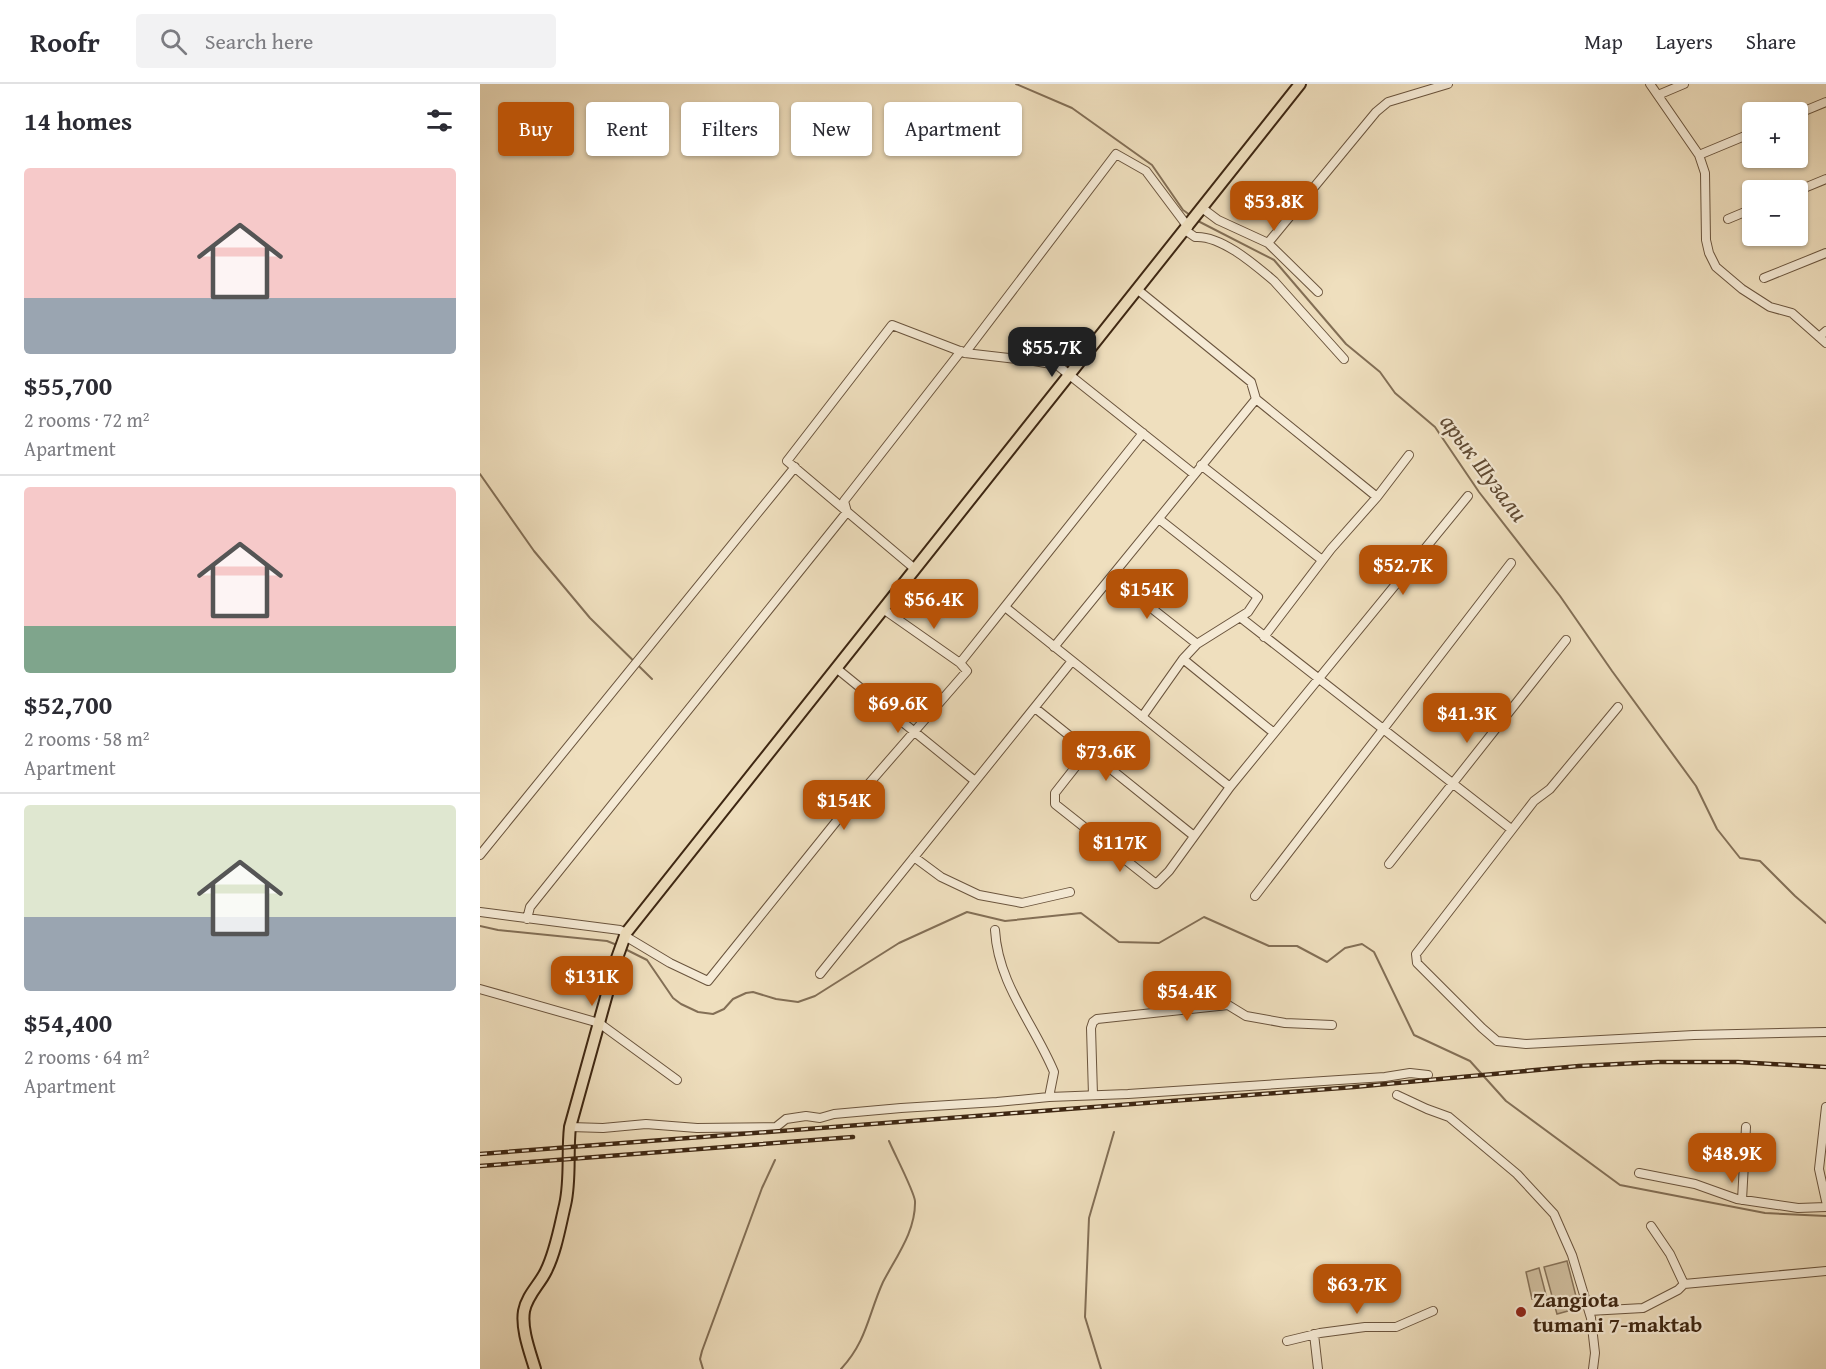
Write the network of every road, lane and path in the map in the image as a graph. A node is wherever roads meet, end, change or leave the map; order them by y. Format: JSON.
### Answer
{"nodes":[{"id":1,"x":1300,"y":84,"type":"edge"},
{"id":2,"x":1448,"y":84,"type":"edge"},
{"id":3,"x":1650,"y":84,"type":"edge"},
{"id":4,"x":1684,"y":84,"type":"edge"},
{"id":5,"x":1658,"y":95,"type":"junction"},
{"id":6,"x":1826,"y":102,"type":"edge"},
{"id":7,"x":1808,"y":109,"type":"edge"},
{"id":8,"x":1742,"y":137,"type":"edge"},
{"id":9,"x":1699,"y":155,"type":"junction"},
{"id":10,"x":1826,"y":179,"type":"edge"},
{"id":11,"x":1808,"y":186,"type":"edge"},
{"id":12,"x":1200,"y":211,"type":"junction"},
{"id":13,"x":1742,"y":213,"type":"edge"},
{"id":14,"x":1728,"y":219,"type":"dead end"},
{"id":15,"x":1188,"y":227,"type":"junction"},
{"id":16,"x":1268,"y":243,"type":"junction"},
{"id":17,"x":1826,"y":253,"type":"edge"},
{"id":18,"x":1764,"y":278,"type":"dead end"},
{"id":19,"x":1138,"y":290,"type":"junction"},
{"id":20,"x":1318,"y":292,"type":"dead end"},
{"id":21,"x":1826,"y":331,"type":"edge"},
{"id":22,"x":1819,"y":337,"type":"junction"},
{"id":23,"x":1826,"y":343,"type":"edge"},
{"id":24,"x":963,"y":352,"type":"junction"},
{"id":25,"x":1344,"y":359,"type":"dead end"},
{"id":26,"x":1071,"y":374,"type":"junction"},
{"id":27,"x":1256,"y":399,"type":"junction"},
{"id":28,"x":1143,"y":433,"type":"junction"},
{"id":29,"x":1409,"y":455,"type":"dead end"},
{"id":30,"x":1201,"y":465,"type":"junction"},
{"id":31,"x":795,"y":467,"type":"junction"},
{"id":32,"x":1194,"y":474,"type":"junction"},
{"id":33,"x":1468,"y":496,"type":"dead end"},
{"id":34,"x":1377,"y":497,"type":"junction"},
{"id":35,"x":847,"y":512,"type":"junction"},
{"id":36,"x":1159,"y":519,"type":"junction"},
{"id":37,"x":1322,"y":560,"type":"junction"},
{"id":38,"x":1511,"y":563,"type":"dead end"},
{"id":39,"x":915,"y":569,"type":"junction"},
{"id":40,"x":1112,"y":577,"type":"junction"},
{"id":41,"x":1005,"y":607,"type":"junction"},
{"id":42,"x":883,"y":609,"type":"junction"},
{"id":43,"x":1240,"y":617,"type":"junction"},
{"id":44,"x":1263,"y":637,"type":"junction"},
{"id":45,"x":1566,"y":640,"type":"dead end"},
{"id":46,"x":1197,"y":644,"type":"junction"},
{"id":47,"x":1054,"y":647,"type":"junction"},
{"id":48,"x":1183,"y":659,"type":"junction"},
{"id":49,"x":1072,"y":661,"type":"junction"},
{"id":50,"x":960,"y":663,"type":"junction"},
{"id":51,"x":836,"y":668,"type":"junction"},
{"id":52,"x":1319,"y":678,"type":"junction"},
{"id":53,"x":1618,"y":707,"type":"dead end"},
{"id":54,"x":1035,"y":708,"type":"junction"},
{"id":55,"x":1142,"y":717,"type":"junction"},
{"id":56,"x":1382,"y":729,"type":"junction"},
{"id":57,"x":916,"y":731,"type":"junction"},
{"id":58,"x":1274,"y":733,"type":"junction"},
{"id":59,"x":1088,"y":751,"type":"junction"},
{"id":60,"x":975,"y":781,"type":"junction"},
{"id":61,"x":1452,"y":784,"type":"junction"},
{"id":62,"x":1230,"y":787,"type":"junction"},
{"id":63,"x":1511,"y":829,"type":"junction"},
{"id":64,"x":1194,"y":836,"type":"junction"},
{"id":65,"x":480,"y":855,"type":"edge"},
{"id":66,"x":914,"y":857,"type":"junction"},
{"id":67,"x":1389,"y":864,"type":"dead end"},
{"id":68,"x":1070,"y":892,"type":"dead end"},
{"id":69,"x":1255,"y":896,"type":"dead end"},
{"id":70,"x":480,"y":912,"type":"edge"},
{"id":71,"x":527,"y":919,"type":"junction"},
{"id":72,"x":994,"y":930,"type":"dead end"},
{"id":73,"x":625,"y":935,"type":"junction"},
{"id":74,"x":820,"y":974,"type":"dead end"},
{"id":75,"x":480,"y":989,"type":"edge"},
{"id":76,"x":599,"y":1023,"type":"junction"},
{"id":77,"x":1332,"y":1025,"type":"dead end"},
{"id":78,"x":1826,"y":1032,"type":"edge"},
{"id":79,"x":1428,"y":1075,"type":"dead end"},
{"id":80,"x":677,"y":1080,"type":"dead end"},
{"id":81,"x":1093,"y":1095,"type":"junction"},
{"id":82,"x":1397,"y":1095,"type":"dead end"},
{"id":83,"x":1049,"y":1097,"type":"junction"},
{"id":84,"x":1826,"y":1107,"type":"edge"},
{"id":85,"x":570,"y":1127,"type":"junction"},
{"id":86,"x":1746,"y":1127,"type":"dead end"},
{"id":87,"x":1639,"y":1173,"type":"dead end"},
{"id":88,"x":1742,"y":1200,"type":"junction"},
{"id":89,"x":1826,"y":1201,"type":"edge"},
{"id":90,"x":1826,"y":1207,"type":"edge"},
{"id":91,"x":1651,"y":1227,"type":"dead end"},
{"id":92,"x":1826,"y":1271,"type":"edge"},
{"id":93,"x":1684,"y":1284,"type":"junction"},
{"id":94,"x":1433,"y":1311,"type":"dead end"},
{"id":95,"x":1589,"y":1311,"type":"junction"},
{"id":96,"x":1314,"y":1334,"type":"junction"},
{"id":97,"x":1287,"y":1341,"type":"dead end"},
{"id":98,"x":535,"y":1369,"type":"edge"},
{"id":99,"x":1318,"y":1369,"type":"edge"},
{"id":100,"x":1593,"y":1369,"type":"edge"}],
"edges":[{"from":1,"to":12,"type":"main road"},
{"from":2,"to":16,"type":"street"},
{"from":3,"to":5,"type":"street"},
{"from":4,"to":5,"type":"street"},
{"from":5,"to":9,"type":"street"},
{"from":6,"to":7,"type":"street"},
{"from":8,"to":9,"type":"street"},
{"from":9,"to":22,"type":"street"},
{"from":10,"to":11,"type":"street"},
{"from":12,"to":15,"type":"main road"},
{"from":12,"to":16,"type":"street"},
{"from":13,"to":14,"type":"street"},
{"from":15,"to":19,"type":"main road"},
{"from":15,"to":24,"type":"street"},
{"from":15,"to":25,"type":"street"},
{"from":16,"to":20,"type":"street"},
{"from":17,"to":18,"type":"street"},
{"from":19,"to":26,"type":"main road"},
{"from":19,"to":27,"type":"street"},
{"from":21,"to":22,"type":"street"},
{"from":22,"to":23,"type":"street"},
{"from":24,"to":26,"type":"street"},
{"from":24,"to":31,"type":"street"},
{"from":24,"to":35,"type":"street"},
{"from":26,"to":28,"type":"street"},
{"from":26,"to":39,"type":"main road"},
{"from":27,"to":30,"type":"street"},
{"from":27,"to":34,"type":"street"},
{"from":28,"to":32,"type":"street"},
{"from":28,"to":41,"type":"street"},
{"from":29,"to":34,"type":"street"},
{"from":30,"to":32,"type":"street"},
{"from":30,"to":37,"type":"street"},
{"from":31,"to":35,"type":"street"},
{"from":31,"to":65,"type":"street"},
{"from":32,"to":36,"type":"street"},
{"from":33,"to":52,"type":"street"},
{"from":34,"to":37,"type":"street"},
{"from":35,"to":39,"type":"street"},
{"from":35,"to":71,"type":"street"},
{"from":36,"to":40,"type":"street"},
{"from":36,"to":43,"type":"street"},
{"from":37,"to":44,"type":"street"},
{"from":38,"to":56,"type":"street"},
{"from":39,"to":42,"type":"main road"},
{"from":40,"to":46,"type":"street"},
{"from":40,"to":47,"type":"street"},
{"from":41,"to":47,"type":"street"},
{"from":41,"to":50,"type":"street"},
{"from":42,"to":50,"type":"street"},
{"from":42,"to":51,"type":"main road"},
{"from":43,"to":44,"type":"street"},
{"from":43,"to":46,"type":"street"},
{"from":44,"to":52,"type":"street"},
{"from":45,"to":61,"type":"street"},
{"from":46,"to":48,"type":"street"},
{"from":47,"to":49,"type":"street"},
{"from":48,"to":55,"type":"street"},
{"from":48,"to":58,"type":"street"},
{"from":49,"to":54,"type":"street"},
{"from":49,"to":55,"type":"street"},
{"from":50,"to":57,"type":"street"},
{"from":51,"to":57,"type":"street"},
{"from":51,"to":73,"type":"main road"},
{"from":52,"to":56,"type":"street"},
{"from":52,"to":58,"type":"street"},
{"from":53,"to":63,"type":"street"},
{"from":54,"to":59,"type":"street"},
{"from":54,"to":60,"type":"street"},
{"from":55,"to":62,"type":"street"},
{"from":56,"to":61,"type":"street"},
{"from":56,"to":69,"type":"street"},
{"from":57,"to":60,"type":"street"},
{"from":57,"to":73,"type":"street"},
{"from":58,"to":62,"type":"street"},
{"from":59,"to":64,"type":"street"},
{"from":59,"to":64,"type":"street"},
{"from":60,"to":66,"type":"street"},
{"from":61,"to":63,"type":"street"},
{"from":61,"to":67,"type":"street"},
{"from":62,"to":64,"type":"street"},
{"from":63,"to":78,"type":"street"},
{"from":66,"to":68,"type":"street"},
{"from":66,"to":74,"type":"street"},
{"from":70,"to":71,"type":"street"},
{"from":71,"to":73,"type":"street"},
{"from":72,"to":83,"type":"street"},
{"from":73,"to":76,"type":"main road"},
{"from":75,"to":76,"type":"street"},
{"from":76,"to":80,"type":"street"},
{"from":76,"to":85,"type":"main road"},
{"from":77,"to":81,"type":"street"},
{"from":79,"to":81,"type":"street"},
{"from":81,"to":83,"type":"street"},
{"from":82,"to":95,"type":"street"},
{"from":83,"to":85,"type":"street"},
{"from":84,"to":89,"type":"street"},
{"from":85,"to":98,"type":"main road"},
{"from":86,"to":88,"type":"street"},
{"from":87,"to":88,"type":"street"},
{"from":88,"to":90,"type":"street"},
{"from":91,"to":93,"type":"street"},
{"from":92,"to":93,"type":"street"},
{"from":93,"to":95,"type":"street"},
{"from":94,"to":96,"type":"street"},
{"from":95,"to":100,"type":"street"},
{"from":96,"to":97,"type":"street"},
{"from":96,"to":99,"type":"street"}]}
